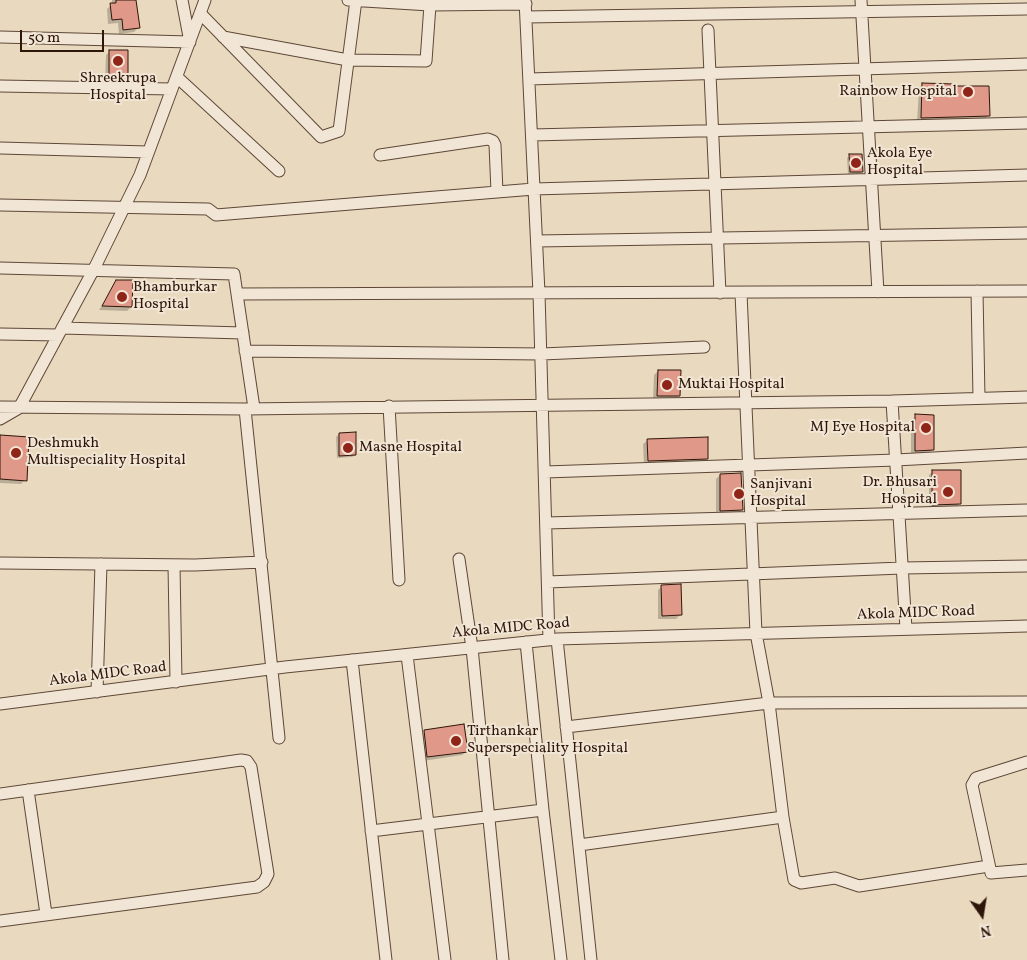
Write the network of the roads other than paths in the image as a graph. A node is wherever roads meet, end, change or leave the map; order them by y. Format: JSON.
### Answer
{"nodes":[{"id":1,"x":182,"y":0,"type":"edge"},
{"id":2,"x":205,"y":0,"type":"edge"},
{"id":3,"x":353,"y":0,"type":"edge"},
{"id":4,"x":861,"y":0,"type":"edge"},
{"id":5,"x":481,"y":2,"type":"edge"},
{"id":6,"x":525,"y":2,"type":"edge"},
{"id":7,"x":430,"y":4,"type":"junction"},
{"id":8,"x":1027,"y":9,"type":"edge"},
{"id":9,"x":862,"y":12,"type":"junction"},
{"id":10,"x":200,"y":13,"type":"junction"},
{"id":11,"x":526,"y":17,"type":"junction"},
{"id":12,"x":708,"y":30,"type":"dead end"},
{"id":13,"x":0,"y":36,"type":"edge"},
{"id":14,"x":223,"y":37,"type":"junction"},
{"id":15,"x":190,"y":42,"type":"junction"},
{"id":16,"x":348,"y":60,"type":"junction"},
{"id":17,"x":1027,"y":64,"type":"edge"},
{"id":18,"x":866,"y":70,"type":"junction"},
{"id":19,"x":710,"y":74,"type":"junction"},
{"id":20,"x":177,"y":76,"type":"junction"},
{"id":21,"x":529,"y":79,"type":"junction"},
{"id":22,"x":0,"y":86,"type":"edge"},
{"id":23,"x":172,"y":89,"type":"junction"},
{"id":24,"x":1027,"y":123,"type":"edge"},
{"id":25,"x":868,"y":126,"type":"junction"},
{"id":26,"x":712,"y":130,"type":"junction"},
{"id":27,"x":532,"y":135,"type":"junction"},
{"id":28,"x":0,"y":148,"type":"edge"},
{"id":29,"x":148,"y":152,"type":"junction"},
{"id":30,"x":380,"y":156,"type":"dead end"},
{"id":31,"x":279,"y":170,"type":"dead end"},
{"id":32,"x":1027,"y":175,"type":"edge"},
{"id":33,"x":871,"y":178,"type":"junction"},
{"id":34,"x":715,"y":183,"type":"junction"},
{"id":35,"x":534,"y":189,"type":"junction"},
{"id":36,"x":497,"y":192,"type":"junction"},
{"id":37,"x":0,"y":205,"type":"edge"},
{"id":38,"x":124,"y":207,"type":"junction"},
{"id":39,"x":1027,"y":233,"type":"edge"},
{"id":40,"x":875,"y":236,"type":"junction"},
{"id":41,"x":718,"y":238,"type":"junction"},
{"id":42,"x":537,"y":241,"type":"junction"},
{"id":43,"x":0,"y":268,"type":"edge"},
{"id":44,"x":94,"y":269,"type":"junction"},
{"id":45,"x":977,"y":291,"type":"junction"},
{"id":46,"x":1027,"y":291,"type":"edge"},
{"id":47,"x":878,"y":292,"type":"junction"},
{"id":48,"x":720,"y":293,"type":"junction"},
{"id":49,"x":741,"y":293,"type":"junction"},
{"id":50,"x":237,"y":294,"type":"junction"},
{"id":51,"x":539,"y":294,"type":"junction"},
{"id":52,"x":60,"y":331,"type":"junction"},
{"id":53,"x":243,"y":333,"type":"junction"},
{"id":54,"x":0,"y":334,"type":"edge"},
{"id":55,"x":704,"y":347,"type":"dead end"},
{"id":56,"x":246,"y":351,"type":"junction"},
{"id":57,"x":542,"y":354,"type":"junction"},
{"id":58,"x":1027,"y":397,"type":"edge"},
{"id":59,"x":979,"y":398,"type":"junction"},
{"id":60,"x":892,"y":401,"type":"junction"},
{"id":61,"x":745,"y":403,"type":"junction"},
{"id":62,"x":543,"y":405,"type":"junction"},
{"id":63,"x":389,"y":406,"type":"junction"},
{"id":64,"x":0,"y":407,"type":"edge"},
{"id":65,"x":19,"y":408,"type":"junction"},
{"id":66,"x":250,"y":408,"type":"junction"},
{"id":67,"x":0,"y":419,"type":"edge"},
{"id":68,"x":1027,"y":453,"type":"edge"},
{"id":69,"x":896,"y":460,"type":"junction"},
{"id":70,"x":748,"y":466,"type":"junction"},
{"id":71,"x":545,"y":472,"type":"junction"},
{"id":72,"x":1027,"y":510,"type":"edge"},
{"id":73,"x":898,"y":514,"type":"junction"},
{"id":74,"x":751,"y":519,"type":"junction"},
{"id":75,"x":546,"y":523,"type":"junction"},
{"id":76,"x":459,"y":559,"type":"dead end"},
{"id":77,"x":262,"y":562,"type":"junction"},
{"id":78,"x":0,"y":563,"type":"edge"},
{"id":79,"x":101,"y":564,"type":"junction"},
{"id":80,"x":174,"y":565,"type":"junction"},
{"id":81,"x":1027,"y":566,"type":"edge"},
{"id":82,"x":902,"y":568,"type":"junction"},
{"id":83,"x":754,"y":575,"type":"junction"},
{"id":84,"x":399,"y":580,"type":"dead end"},
{"id":85,"x":548,"y":582,"type":"junction"},
{"id":86,"x":1027,"y":626,"type":"edge"},
{"id":87,"x":906,"y":629,"type":"junction"},
{"id":88,"x":756,"y":633,"type":"junction"},
{"id":89,"x":553,"y":639,"type":"junction"},
{"id":90,"x":526,"y":642,"type":"junction"},
{"id":91,"x":472,"y":648,"type":"junction"},
{"id":92,"x":406,"y":655,"type":"junction"},
{"id":93,"x":352,"y":660,"type":"junction"},
{"id":94,"x":272,"y":670,"type":"junction"},
{"id":95,"x":176,"y":682,"type":"junction"},
{"id":96,"x":96,"y":692,"type":"junction"},
{"id":97,"x":1027,"y":702,"type":"edge"},
{"id":98,"x":769,"y":703,"type":"junction"},
{"id":99,"x":0,"y":704,"type":"edge"},
{"id":100,"x":566,"y":726,"type":"junction"},
{"id":101,"x":279,"y":738,"type":"dead end"},
{"id":102,"x":1027,"y":762,"type":"edge"},
{"id":103,"x":28,"y":790,"type":"junction"},
{"id":104,"x":0,"y":794,"type":"edge"},
{"id":105,"x":543,"y":810,"type":"junction"},
{"id":106,"x":489,"y":816,"type":"junction"},
{"id":107,"x":783,"y":817,"type":"junction"},
{"id":108,"x":428,"y":823,"type":"junction"},
{"id":109,"x":371,"y":831,"type":"junction"},
{"id":110,"x":579,"y":845,"type":"junction"},
{"id":111,"x":989,"y":866,"type":"junction"},
{"id":112,"x":1027,"y":870,"type":"edge"},
{"id":113,"x":46,"y":914,"type":"junction"},
{"id":114,"x":0,"y":920,"type":"edge"},
{"id":115,"x":386,"y":960,"type":"edge"},
{"id":116,"x":445,"y":960,"type":"edge"},
{"id":117,"x":503,"y":960,"type":"edge"},
{"id":118,"x":560,"y":960,"type":"edge"},
{"id":119,"x":591,"y":960,"type":"edge"}],
"edges":[{"from":1,"to":15,"type":"street"},
{"from":2,"to":10,"type":"street"},
{"from":3,"to":7,"type":"street"},
{"from":3,"to":16,"type":"street"},
{"from":4,"to":9,"type":"street"},
{"from":5,"to":6,"type":"street"},
{"from":5,"to":7,"type":"street"},
{"from":6,"to":11,"type":"street"},
{"from":7,"to":16,"type":"street"},
{"from":8,"to":9,"type":"street"},
{"from":9,"to":11,"type":"street"},
{"from":9,"to":18,"type":"street"},
{"from":10,"to":14,"type":"street"},
{"from":10,"to":15,"type":"street"},
{"from":11,"to":21,"type":"street"},
{"from":12,"to":19,"type":"street"},
{"from":13,"to":15,"type":"street"},
{"from":14,"to":16,"type":"street"},
{"from":14,"to":16,"type":"street"},
{"from":15,"to":20,"type":"street"},
{"from":17,"to":18,"type":"street"},
{"from":18,"to":19,"type":"street"},
{"from":18,"to":25,"type":"street"},
{"from":19,"to":21,"type":"street"},
{"from":19,"to":26,"type":"street"},
{"from":20,"to":23,"type":"street"},
{"from":20,"to":31,"type":"street"},
{"from":21,"to":27,"type":"street"},
{"from":22,"to":23,"type":"street"},
{"from":23,"to":29,"type":"street"},
{"from":24,"to":25,"type":"street"},
{"from":25,"to":26,"type":"street"},
{"from":25,"to":33,"type":"street"},
{"from":26,"to":27,"type":"street"},
{"from":26,"to":34,"type":"street"},
{"from":27,"to":35,"type":"street"},
{"from":28,"to":29,"type":"street"},
{"from":29,"to":38,"type":"street"},
{"from":30,"to":36,"type":"street"},
{"from":32,"to":33,"type":"street"},
{"from":33,"to":34,"type":"street"},
{"from":33,"to":40,"type":"street"},
{"from":34,"to":35,"type":"street"},
{"from":34,"to":41,"type":"street"},
{"from":35,"to":36,"type":"street"},
{"from":35,"to":42,"type":"street"},
{"from":36,"to":38,"type":"street"},
{"from":37,"to":38,"type":"street"},
{"from":38,"to":44,"type":"street"},
{"from":39,"to":40,"type":"street"},
{"from":40,"to":41,"type":"street"},
{"from":40,"to":47,"type":"street"},
{"from":41,"to":42,"type":"street"},
{"from":41,"to":48,"type":"street"},
{"from":42,"to":51,"type":"street"},
{"from":43,"to":44,"type":"street"},
{"from":44,"to":50,"type":"street"},
{"from":44,"to":52,"type":"street"},
{"from":45,"to":46,"type":"street"},
{"from":45,"to":47,"type":"street"},
{"from":45,"to":59,"type":"street"},
{"from":47,"to":49,"type":"street"},
{"from":48,"to":49,"type":"street"},
{"from":48,"to":51,"type":"street"},
{"from":49,"to":61,"type":"street"},
{"from":50,"to":51,"type":"street"},
{"from":50,"to":53,"type":"street"},
{"from":51,"to":57,"type":"street"},
{"from":52,"to":53,"type":"street"},
{"from":52,"to":54,"type":"street"},
{"from":52,"to":65,"type":"street"},
{"from":53,"to":56,"type":"street"},
{"from":55,"to":57,"type":"street"},
{"from":56,"to":57,"type":"street"},
{"from":56,"to":66,"type":"street"},
{"from":57,"to":62,"type":"street"},
{"from":58,"to":59,"type":"street"},
{"from":59,"to":60,"type":"street"},
{"from":60,"to":61,"type":"street"},
{"from":60,"to":69,"type":"street"},
{"from":61,"to":62,"type":"street"},
{"from":61,"to":70,"type":"street"},
{"from":62,"to":63,"type":"street"},
{"from":62,"to":71,"type":"street"},
{"from":63,"to":66,"type":"street"},
{"from":63,"to":84,"type":"street"},
{"from":64,"to":65,"type":"street"},
{"from":65,"to":66,"type":"street"},
{"from":65,"to":67,"type":"street"},
{"from":66,"to":77,"type":"street"},
{"from":68,"to":69,"type":"street"},
{"from":69,"to":70,"type":"street"},
{"from":69,"to":73,"type":"street"},
{"from":70,"to":71,"type":"street"},
{"from":70,"to":74,"type":"street"},
{"from":71,"to":75,"type":"street"},
{"from":72,"to":73,"type":"street"},
{"from":73,"to":74,"type":"street"},
{"from":73,"to":82,"type":"street"},
{"from":74,"to":75,"type":"street"},
{"from":74,"to":83,"type":"street"},
{"from":75,"to":85,"type":"street"},
{"from":76,"to":91,"type":"street"},
{"from":77,"to":80,"type":"street"},
{"from":77,"to":94,"type":"street"},
{"from":78,"to":79,"type":"street"},
{"from":79,"to":80,"type":"street"},
{"from":79,"to":96,"type":"street"},
{"from":80,"to":95,"type":"street"},
{"from":81,"to":82,"type":"street"},
{"from":82,"to":83,"type":"street"},
{"from":82,"to":87,"type":"street"},
{"from":83,"to":85,"type":"street"},
{"from":83,"to":88,"type":"street"},
{"from":85,"to":89,"type":"street"},
{"from":86,"to":87,"type":"street","name":"Akola MIDC Road"},
{"from":87,"to":88,"type":"street","name":"Akola MIDC Road"},
{"from":88,"to":89,"type":"street","name":"Akola MIDC Road"},
{"from":88,"to":98,"type":"street"},
{"from":89,"to":90,"type":"street","name":"Akola MIDC Road"},
{"from":89,"to":100,"type":"street"},
{"from":90,"to":91,"type":"street","name":"Akola MIDC Road"},
{"from":90,"to":105,"type":"street"},
{"from":91,"to":92,"type":"street","name":"Akola MIDC Road"},
{"from":91,"to":106,"type":"street"},
{"from":92,"to":93,"type":"street","name":"Akola MIDC Road"},
{"from":92,"to":108,"type":"street"},
{"from":93,"to":94,"type":"street","name":"Akola MIDC Road"},
{"from":93,"to":109,"type":"street"},
{"from":94,"to":95,"type":"street","name":"Akola MIDC Road"},
{"from":94,"to":101,"type":"street"},
{"from":95,"to":96,"type":"street","name":"Akola MIDC Road"},
{"from":96,"to":99,"type":"street","name":"Akola MIDC Road"},
{"from":97,"to":98,"type":"street"},
{"from":98,"to":100,"type":"street"},
{"from":98,"to":107,"type":"street"},
{"from":100,"to":110,"type":"street"},
{"from":102,"to":111,"type":"street"},
{"from":103,"to":104,"type":"street"},
{"from":103,"to":113,"type":"street"},
{"from":103,"to":113,"type":"street"},
{"from":105,"to":106,"type":"street"},
{"from":105,"to":118,"type":"street"},
{"from":106,"to":108,"type":"street"},
{"from":106,"to":117,"type":"street"},
{"from":107,"to":110,"type":"street"},
{"from":107,"to":111,"type":"street"},
{"from":108,"to":109,"type":"street"},
{"from":108,"to":116,"type":"street"},
{"from":109,"to":115,"type":"street"},
{"from":110,"to":119,"type":"street"},
{"from":111,"to":112,"type":"street"},
{"from":113,"to":114,"type":"street"}]}
